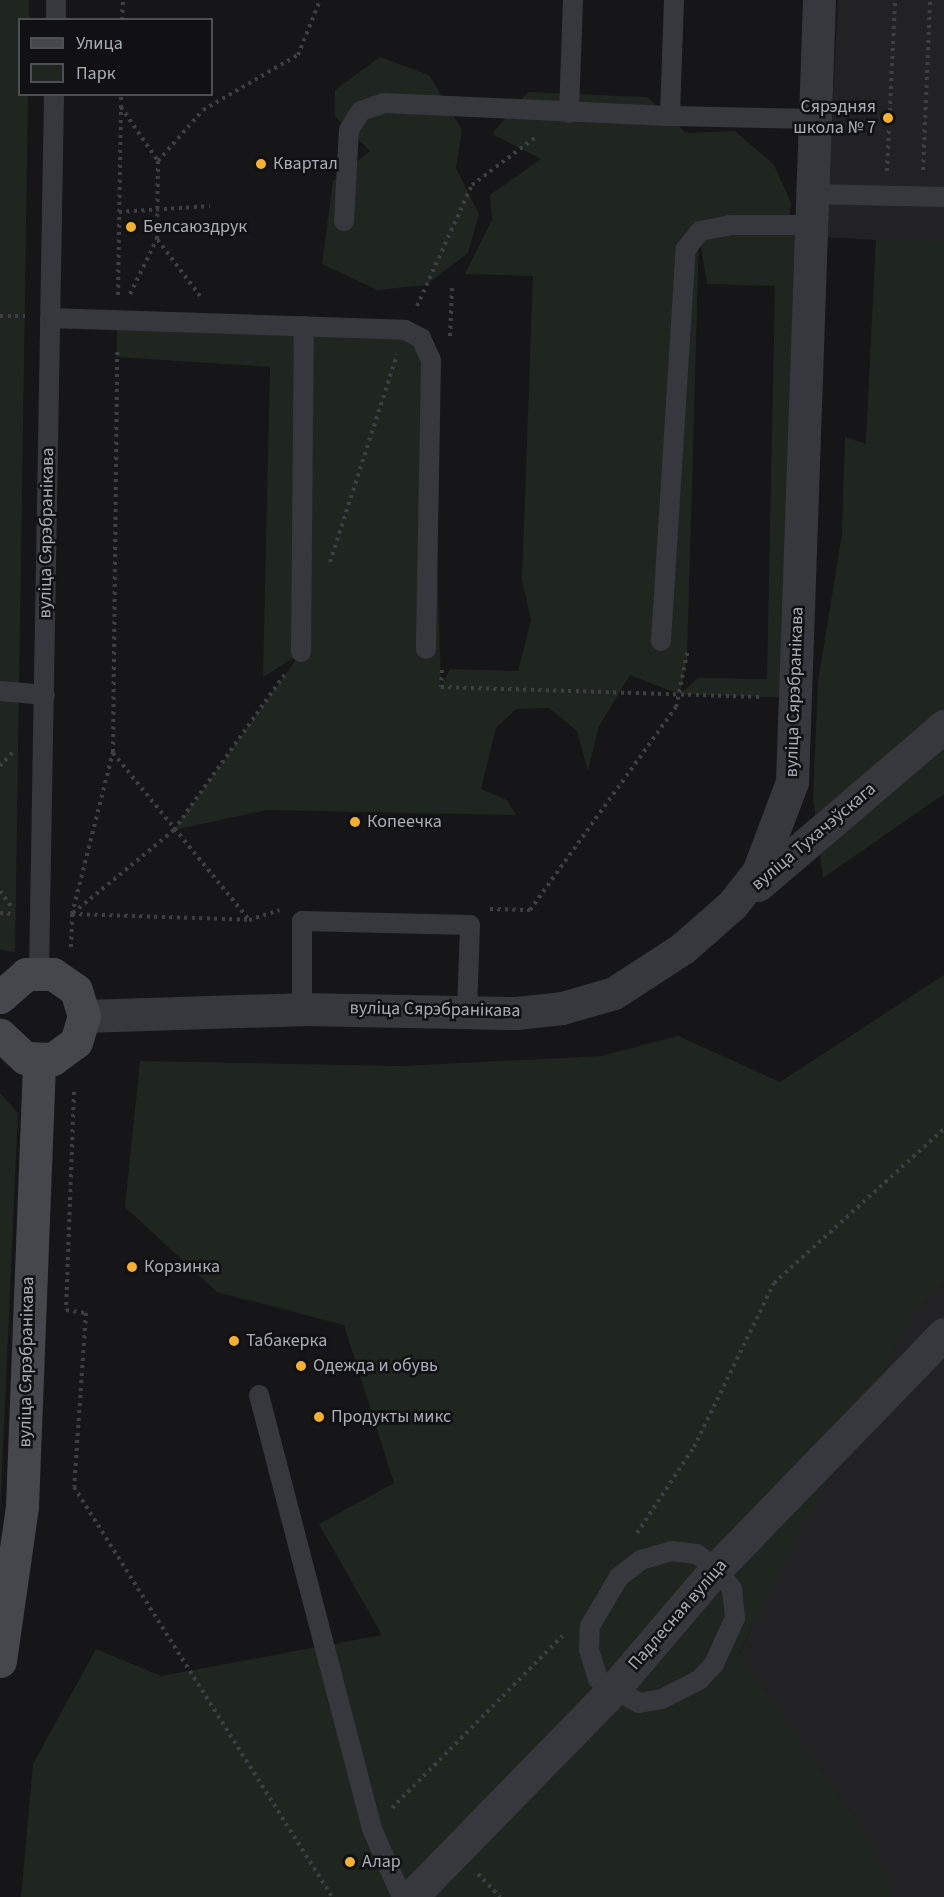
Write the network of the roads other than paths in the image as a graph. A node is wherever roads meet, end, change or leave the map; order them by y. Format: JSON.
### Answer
{"nodes":[{"id":1,"x":56,"y":0,"type":"edge"},
{"id":2,"x":573,"y":0,"type":"edge"},
{"id":3,"x":674,"y":0,"type":"edge"},
{"id":4,"x":819,"y":0,"type":"edge"},
{"id":5,"x":56,"y":18,"type":"edge"},
{"id":6,"x":54,"y":96,"type":"edge"},
{"id":7,"x":569,"y":113,"type":"junction"},
{"id":8,"x":670,"y":116,"type":"junction"},
{"id":9,"x":815,"y":119,"type":"junction"},
{"id":10,"x":944,"y":197,"type":"edge"},
{"id":11,"x":812,"y":210,"type":"junction"},
{"id":12,"x":344,"y":221,"type":"dead end"},
{"id":13,"x":50,"y":318,"type":"junction"},
{"id":14,"x":304,"y":326,"type":"junction"},
{"id":15,"x":661,"y":641,"type":"dead end"},
{"id":16,"x":426,"y":649,"type":"dead end"},
{"id":17,"x":301,"y":652,"type":"road end"},
{"id":18,"x":0,"y":691,"type":"edge"},
{"id":19,"x":45,"y":695,"type":"junction"},
{"id":20,"x":944,"y":726,"type":"edge"},
{"id":21,"x":683,"y":948,"type":"junction"},
{"id":22,"x":39,"y":972,"type":"junction"},
{"id":23,"x":0,"y":997,"type":"edge"},
{"id":24,"x":303,"y":1009,"type":"junction"},
{"id":25,"x":466,"y":1012,"type":"junction"},
{"id":26,"x":84,"y":1017,"type":"junction"},
{"id":27,"x":0,"y":1035,"type":"edge"},
{"id":28,"x":39,"y":1060,"type":"junction"},
{"id":29,"x":944,"y":1334,"type":"edge"},
{"id":30,"x":259,"y":1395,"type":"dead end"},
{"id":31,"x":716,"y":1569,"type":"junction"},
{"id":32,"x":0,"y":1661,"type":"edge"},
{"id":33,"x":612,"y":1691,"type":"junction"},
{"id":34,"x":402,"y":1897,"type":"edge"},
{"id":35,"x":411,"y":1897,"type":"edge"}],
"edges":[{"from":1,"to":5,"type":"lane"},
{"from":2,"to":7,"type":"lane"},
{"from":3,"to":8,"type":"lane"},
{"from":4,"to":9,"type":"street","name":"вуліца Сярэбранікава"},
{"from":6,"to":13,"type":"lane","name":"вуліца Сярэбранікава"},
{"from":7,"to":8,"type":"lane"},
{"from":7,"to":12,"type":"lane"},
{"from":8,"to":9,"type":"lane"},
{"from":9,"to":11,"type":"street","name":"вуліца Сярэбранікава"},
{"from":10,"to":11,"type":"lane"},
{"from":11,"to":15,"type":"lane"},
{"from":11,"to":21,"type":"street","name":"вуліца Сярэбранікава"},
{"from":13,"to":14,"type":"lane"},
{"from":13,"to":19,"type":"lane","name":"вуліца Сярэбранікава"},
{"from":14,"to":16,"type":"lane"},
{"from":14,"to":17,"type":"lane"},
{"from":18,"to":19,"type":"lane"},
{"from":19,"to":22,"type":"lane","name":"вуліца Сярэбранікава"},
{"from":20,"to":21,"type":"street","name":"вуліца Тухачэўскага"},
{"from":21,"to":25,"type":"street","name":"вуліца Сярэбранікава"},
{"from":22,"to":23,"type":"street"},
{"from":22,"to":26,"type":"street"},
{"from":24,"to":25,"type":"street","name":"вуліца Сярэбранікава"},
{"from":24,"to":25,"type":"lane"},
{"from":24,"to":26,"type":"street","name":"вуліца Сярэбранікава"},
{"from":26,"to":28,"type":"street"},
{"from":27,"to":28,"type":"street"},
{"from":28,"to":32,"type":"street","name":"вуліца Сярэбранікава"},
{"from":29,"to":31,"type":"street","name":"Падлесная вуліца"},
{"from":30,"to":34,"type":"lane"},
{"from":31,"to":33,"type":"street","name":"Падлесная вуліца"},
{"from":31,"to":33,"type":"lane"},
{"from":31,"to":33,"type":"lane"},
{"from":33,"to":35,"type":"street","name":"Падлесная вуліца"}]}
